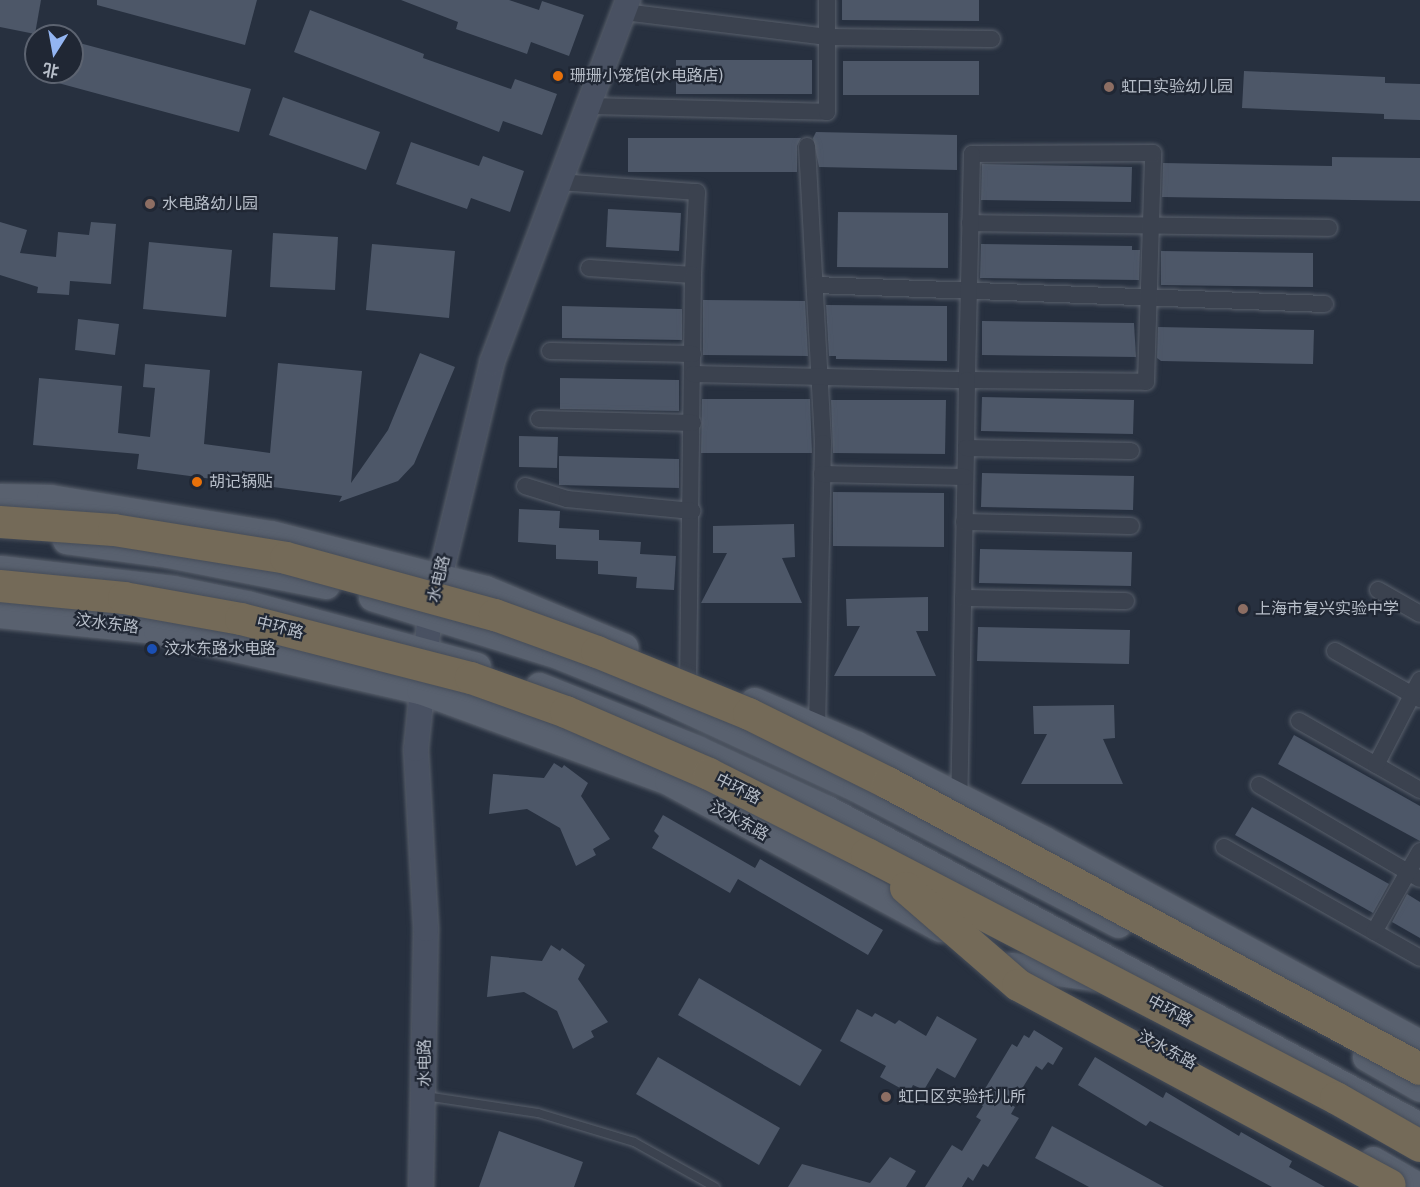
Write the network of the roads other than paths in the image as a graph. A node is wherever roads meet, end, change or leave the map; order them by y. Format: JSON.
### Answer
{"nodes":[{"id":1,"x":827,"y":0,"type":"edge"},
{"id":2,"x":626,"y":6,"type":"edge"},
{"id":3,"x":827,"y":37,"type":"junction"},
{"id":4,"x":992,"y":39,"type":"dead end"},
{"id":5,"x":588,"y":106,"type":"junction"},
{"id":6,"x":807,"y":146,"type":"dead end"},
{"id":7,"x":560,"y":182,"type":"junction"},
{"id":8,"x":970,"y":223,"type":"junction"},
{"id":9,"x":1150,"y":225,"type":"junction"},
{"id":10,"x":1329,"y":228,"type":"dead end"},
{"id":11,"x":589,"y":268,"type":"dead end"},
{"id":12,"x":693,"y":275,"type":"junction"},
{"id":13,"x":815,"y":285,"type":"junction"},
{"id":14,"x":969,"y":290,"type":"junction"},
{"id":15,"x":1149,"y":297,"type":"junction"},
{"id":16,"x":1325,"y":304,"type":"dead end"},
{"id":17,"x":550,"y":351,"type":"dead end"},
{"id":18,"x":693,"y":354,"type":"junction"},
{"id":19,"x":693,"y":374,"type":"junction"},
{"id":20,"x":819,"y":377,"type":"junction"},
{"id":21,"x":967,"y":380,"type":"junction"},
{"id":22,"x":539,"y":419,"type":"dead end"},
{"id":23,"x":693,"y":423,"type":"junction"},
{"id":24,"x":966,"y":448,"type":"junction"},
{"id":25,"x":1131,"y":451,"type":"dead end"},
{"id":26,"x":822,"y":474,"type":"junction"},
{"id":27,"x":965,"y":477,"type":"junction"},
{"id":28,"x":525,"y":486,"type":"dead end"},
{"id":29,"x":0,"y":497,"type":"edge"},
{"id":30,"x":692,"y":511,"type":"junction"},
{"id":31,"x":0,"y":522,"type":"edge"},
{"id":32,"x":964,"y":522,"type":"junction"},
{"id":33,"x":1131,"y":526,"type":"dead end"},
{"id":34,"x":0,"y":537,"type":"edge"},
{"id":35,"x":2,"y":575,"type":"edge"},
{"id":36,"x":441,"y":576,"type":"junction"},
{"id":37,"x":1378,"y":590,"type":"dead end"},
{"id":38,"x":963,"y":598,"type":"junction"},
{"id":39,"x":1126,"y":601,"type":"dead end"},
{"id":40,"x":0,"y":614,"type":"edge"},
{"id":41,"x":431,"y":614,"type":"junction"},
{"id":42,"x":1420,"y":614,"type":"edge"},
{"id":43,"x":426,"y":649,"type":"junction"},
{"id":44,"x":1335,"y":651,"type":"dead end"},
{"id":45,"x":688,"y":674,"type":"junction"},
{"id":46,"x":420,"y":690,"type":"junction"},
{"id":47,"x":1417,"y":691,"type":"edge"},
{"id":48,"x":1299,"y":721,"type":"dead end"},
{"id":49,"x":817,"y":728,"type":"junction"},
{"id":50,"x":697,"y":749,"type":"junction"},
{"id":51,"x":1376,"y":765,"type":"junction"},
{"id":52,"x":1259,"y":785,"type":"dead end"},
{"id":53,"x":1420,"y":790,"type":"edge"},
{"id":54,"x":959,"y":797,"type":"junction"},
{"id":55,"x":756,"y":832,"type":"junction"},
{"id":56,"x":1224,"y":847,"type":"dead end"},
{"id":57,"x":1065,"y":851,"type":"junction"},
{"id":58,"x":1420,"y":851,"type":"edge"},
{"id":59,"x":867,"y":854,"type":"junction"},
{"id":60,"x":1414,"y":876,"type":"edge"},
{"id":61,"x":907,"y":910,"type":"junction"},
{"id":62,"x":1374,"y":932,"type":"junction"},
{"id":63,"x":1178,"y":956,"type":"junction"},
{"id":64,"x":1420,"y":958,"type":"edge"},
{"id":65,"x":1011,"y":966,"type":"junction"},
{"id":66,"x":1160,"y":985,"type":"junction"},
{"id":67,"x":1420,"y":1043,"type":"edge"},
{"id":68,"x":1420,"y":1069,"type":"edge"},
{"id":69,"x":1420,"y":1088,"type":"edge"},
{"id":70,"x":424,"y":1096,"type":"junction"},
{"id":71,"x":1420,"y":1126,"type":"edge"},
{"id":72,"x":1420,"y":1146,"type":"edge"},
{"id":73,"x":1391,"y":1186,"type":"edge"},
{"id":74,"x":421,"y":1187,"type":"edge"},
{"id":75,"x":715,"y":1187,"type":"edge"}],
"edges":[{"from":1,"to":3,"type":"street"},
{"from":2,"to":3,"type":"street"},
{"from":2,"to":5,"type":"main road","name":"水电路"},
{"from":3,"to":4,"type":"street"},
{"from":3,"to":5,"type":"street"},
{"from":5,"to":7,"type":"main road","name":"水电路"},
{"from":6,"to":13,"type":"street"},
{"from":7,"to":12,"type":"street"},
{"from":7,"to":36,"type":"main road","name":"水电路"},
{"from":8,"to":9,"type":"street"},
{"from":8,"to":9,"type":"street"},
{"from":8,"to":14,"type":"street"},
{"from":9,"to":10,"type":"street"},
{"from":9,"to":15,"type":"street"},
{"from":11,"to":12,"type":"street"},
{"from":12,"to":18,"type":"street"},
{"from":13,"to":14,"type":"street"},
{"from":13,"to":20,"type":"street"},
{"from":14,"to":15,"type":"street"},
{"from":14,"to":21,"type":"street"},
{"from":15,"to":16,"type":"street"},
{"from":15,"to":21,"type":"street"},
{"from":17,"to":18,"type":"street"},
{"from":18,"to":19,"type":"street"},
{"from":19,"to":20,"type":"street"},
{"from":19,"to":23,"type":"street"},
{"from":20,"to":21,"type":"street"},
{"from":20,"to":26,"type":"street"},
{"from":21,"to":24,"type":"street"},
{"from":22,"to":23,"type":"street"},
{"from":23,"to":30,"type":"street"},
{"from":24,"to":25,"type":"street"},
{"from":24,"to":27,"type":"street"},
{"from":26,"to":27,"type":"street"},
{"from":26,"to":49,"type":"street"},
{"from":27,"to":32,"type":"street"},
{"from":28,"to":30,"type":"street"},
{"from":29,"to":36,"type":"main road"},
{"from":30,"to":45,"type":"street"},
{"from":31,"to":68,"type":"highway","bridge":true},
{"from":32,"to":33,"type":"street"},
{"from":32,"to":38,"type":"street"},
{"from":34,"to":41,"type":"main road"},
{"from":35,"to":43,"type":"main road"},
{"from":35,"to":59,"type":"highway","name":"中环路","bridge":true},
{"from":36,"to":41,"type":"main road","name":"水电路"},
{"from":36,"to":45,"type":"main road"},
{"from":37,"to":42,"type":"street"},
{"from":38,"to":39,"type":"street"},
{"from":38,"to":54,"type":"street"},
{"from":40,"to":46,"type":"main road","name":"汶水东路"},
{"from":41,"to":43,"type":"main road","name":"水电路"},
{"from":41,"to":63,"type":"main road"},
{"from":43,"to":46,"type":"main road","name":"水电路"},
{"from":43,"to":50,"type":"main road"},
{"from":44,"to":47,"type":"street"},
{"from":45,"to":49,"type":"main road"},
{"from":46,"to":55,"type":"main road","name":"汶水东路"},
{"from":46,"to":70,"type":"main road","name":"水电路"},
{"from":47,"to":51,"type":"street"},
{"from":48,"to":51,"type":"street"},
{"from":49,"to":54,"type":"main road"},
{"from":50,"to":55,"type":"main road"},
{"from":50,"to":66,"type":"main road"},
{"from":51,"to":53,"type":"street"},
{"from":52,"to":60,"type":"street"},
{"from":54,"to":57,"type":"main road"},
{"from":55,"to":61,"type":"main road","name":"汶水东路"},
{"from":56,"to":62,"type":"street"},
{"from":57,"to":63,"type":"main road"},
{"from":57,"to":67,"type":"main road"},
{"from":58,"to":60,"type":"street"},
{"from":59,"to":72,"type":"highway","name":"中环路","bridge":true},
{"from":59,"to":73,"type":"highway","bridge":true},
{"from":60,"to":62,"type":"street"},
{"from":61,"to":65,"type":"main road","name":"汶水东路"},
{"from":61,"to":73,"type":"street"},
{"from":62,"to":64,"type":"street"},
{"from":63,"to":69,"type":"main road"},
{"from":65,"to":66,"type":"main road"},
{"from":65,"to":73,"type":"main road","name":"汶水东路"},
{"from":66,"to":71,"type":"main road"},
{"from":70,"to":74,"type":"main road","name":"水电路"},
{"from":70,"to":75,"type":"lane"}]}
